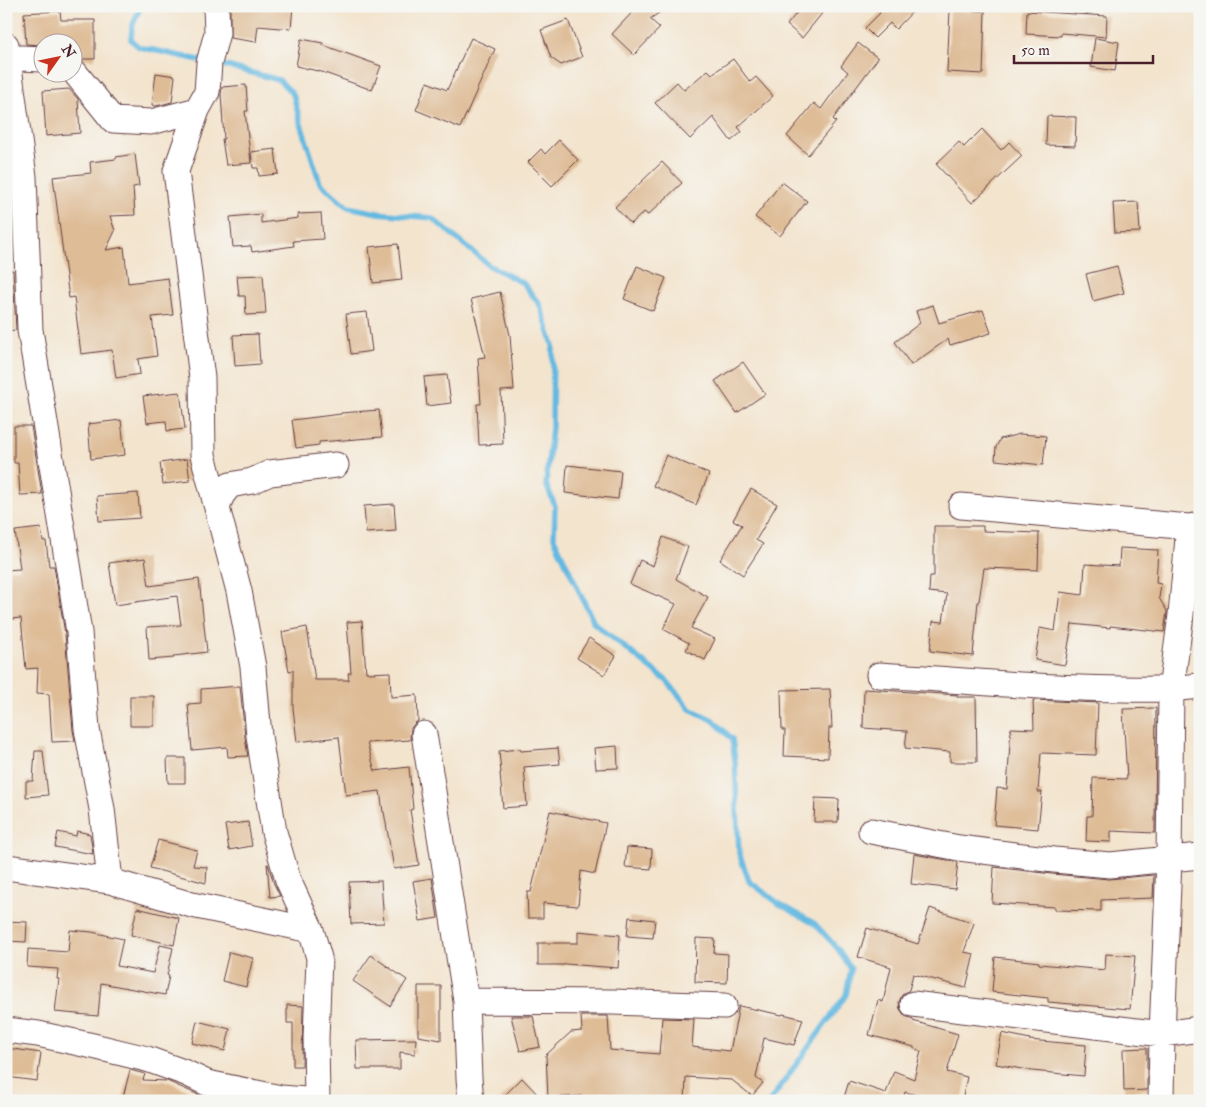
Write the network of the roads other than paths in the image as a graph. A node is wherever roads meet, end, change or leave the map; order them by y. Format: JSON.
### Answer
{"nodes":[{"id":1,"x":216,"y":6,"type":"edge"},
{"id":2,"x":7,"y":56,"type":"edge"},
{"id":3,"x":32,"y":59,"type":"edge"},
{"id":4,"x":82,"y":82,"type":"edge"},
{"id":5,"x":197,"y":110,"type":"junction"},
{"id":6,"x":336,"y":465,"type":"dead end"},
{"id":7,"x":961,"y":506,"type":"dead end"},
{"id":8,"x":217,"y":507,"type":"junction"},
{"id":9,"x":1194,"y":526,"type":"edge"},
{"id":10,"x":879,"y":675,"type":"dead end"},
{"id":11,"x":1200,"y":686,"type":"edge"},
{"id":12,"x":1171,"y":690,"type":"junction"},
{"id":13,"x":424,"y":734,"type":"dead end"},
{"id":14,"x":871,"y":831,"type":"dead end"},
{"id":15,"x":1200,"y":856,"type":"edge"},
{"id":16,"x":1169,"y":860,"type":"junction"},
{"id":17,"x":6,"y":867,"type":"edge"},
{"id":18,"x":110,"y":881,"type":"junction"},
{"id":19,"x":312,"y":930,"type":"junction"},
{"id":20,"x":466,"y":1001,"type":"junction"},
{"id":21,"x":913,"y":1004,"type":"dead end"},
{"id":22,"x":724,"y":1006,"type":"dead end"},
{"id":23,"x":1200,"y":1029,"type":"edge"},
{"id":24,"x":6,"y":1030,"type":"edge"},
{"id":25,"x":1162,"y":1034,"type":"junction"},
{"id":26,"x":317,"y":1101,"type":"edge"},
{"id":27,"x":471,"y":1101,"type":"edge"},
{"id":28,"x":1161,"y":1101,"type":"edge"}],
"edges":[{"from":1,"to":5,"type":"street"},
{"from":2,"to":3,"type":"street"},
{"from":2,"to":18,"type":"street"},
{"from":4,"to":5,"type":"street"},
{"from":5,"to":8,"type":"street"},
{"from":6,"to":8,"type":"street"},
{"from":7,"to":9,"type":"street"},
{"from":8,"to":19,"type":"street"},
{"from":9,"to":12,"type":"street"},
{"from":10,"to":12,"type":"street"},
{"from":11,"to":12,"type":"street"},
{"from":12,"to":16,"type":"street"},
{"from":13,"to":20,"type":"street"},
{"from":14,"to":16,"type":"street"},
{"from":15,"to":16,"type":"street"},
{"from":16,"to":25,"type":"street"},
{"from":17,"to":18,"type":"street"},
{"from":18,"to":19,"type":"street"},
{"from":19,"to":26,"type":"street"},
{"from":20,"to":22,"type":"street"},
{"from":20,"to":27,"type":"street"},
{"from":21,"to":25,"type":"street"},
{"from":23,"to":25,"type":"street"},
{"from":24,"to":26,"type":"street"},
{"from":25,"to":28,"type":"street"}]}
